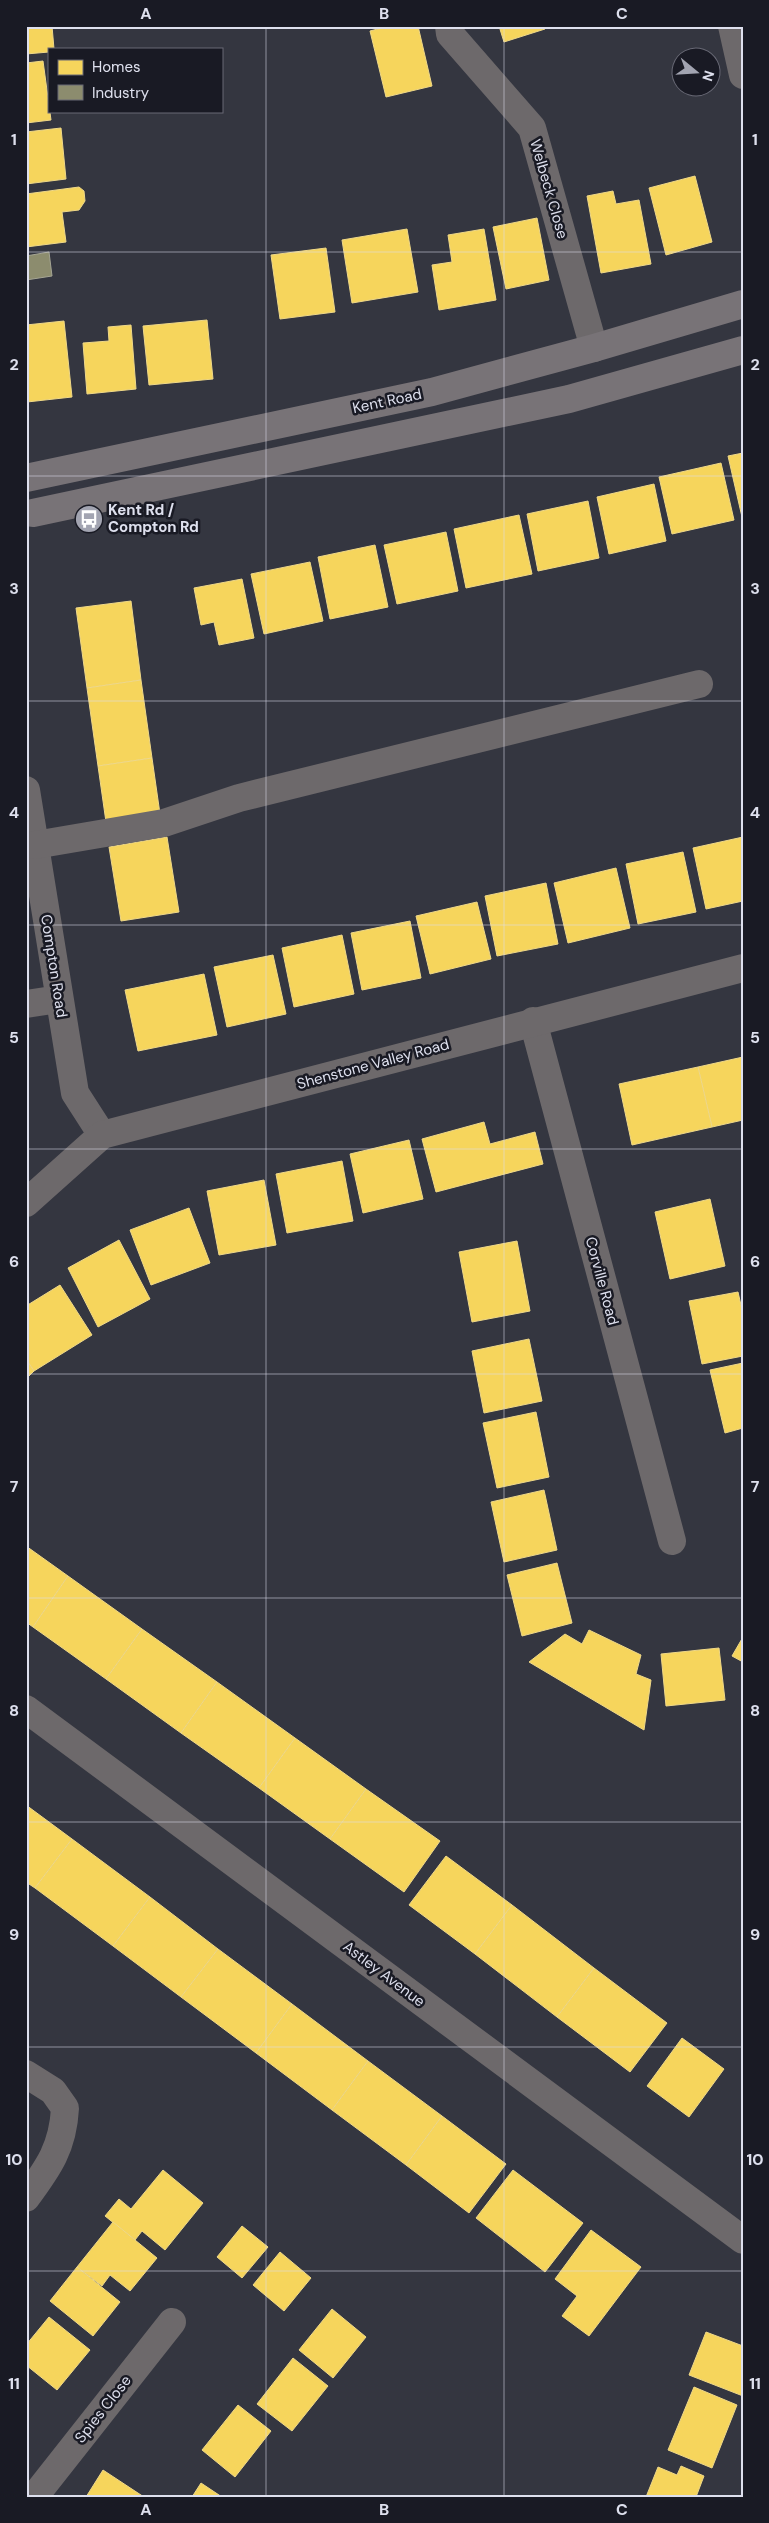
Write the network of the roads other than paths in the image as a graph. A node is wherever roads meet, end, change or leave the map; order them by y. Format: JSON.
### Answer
{"nodes":[{"id":1,"x":449,"y":26,"type":"edge"},
{"id":2,"x":732,"y":26,"type":"edge"},
{"id":3,"x":743,"y":75,"type":"edge"},
{"id":4,"x":743,"y":304,"type":"edge"},
{"id":5,"x":594,"y":348,"type":"junction"},
{"id":6,"x":743,"y":350,"type":"edge"},
{"id":7,"x":26,"y":478,"type":"edge"},
{"id":8,"x":30,"y":522,"type":"edge"},
{"id":9,"x":699,"y":684,"type":"dead end"},
{"id":10,"x":26,"y":790,"type":"edge"},
{"id":11,"x":35,"y":845,"type":"junction"},
{"id":12,"x":743,"y":968,"type":"edge"},
{"id":13,"x":59,"y":1000,"type":"junction"},
{"id":14,"x":26,"y":1004,"type":"edge"},
{"id":15,"x":533,"y":1021,"type":"junction"},
{"id":16,"x":102,"y":1135,"type":"junction"},
{"id":17,"x":26,"y":1204,"type":"edge"},
{"id":18,"x":672,"y":1542,"type":"dead end"},
{"id":19,"x":26,"y":1708,"type":"edge"},
{"id":20,"x":26,"y":2074,"type":"edge"},
{"id":21,"x":26,"y":2198,"type":"edge"},
{"id":22,"x":743,"y":2240,"type":"edge"},
{"id":23,"x":172,"y":2322,"type":"dead end"},
{"id":24,"x":34,"y":2497,"type":"edge"}],
"edges":[{"from":1,"to":5,"type":"street","name":"Welbeck Close"},
{"from":2,"to":3,"type":"street"},
{"from":4,"to":5,"type":"main road","name":"Kent Road"},
{"from":5,"to":7,"type":"main road","name":"Kent Road"},
{"from":6,"to":8,"type":"main road","name":"Kent Road"},
{"from":7,"to":8,"type":"main road","name":"Kent Road"},
{"from":9,"to":11,"type":"street"},
{"from":10,"to":11,"type":"street","name":"Compton Road"},
{"from":11,"to":13,"type":"street","name":"Compton Road"},
{"from":12,"to":15,"type":"street","name":"Shenstone Valley Road"},
{"from":13,"to":14,"type":"street"},
{"from":13,"to":16,"type":"street","name":"Compton Road"},
{"from":15,"to":16,"type":"street","name":"Shenstone Valley Road"},
{"from":15,"to":18,"type":"street","name":"Corville Road"},
{"from":16,"to":17,"type":"street","name":"Shenstone Valley Road"},
{"from":19,"to":22,"type":"street","name":"Astley Avenue"},
{"from":20,"to":21,"type":"street"},
{"from":23,"to":24,"type":"street","name":"Spies Close"}]}
